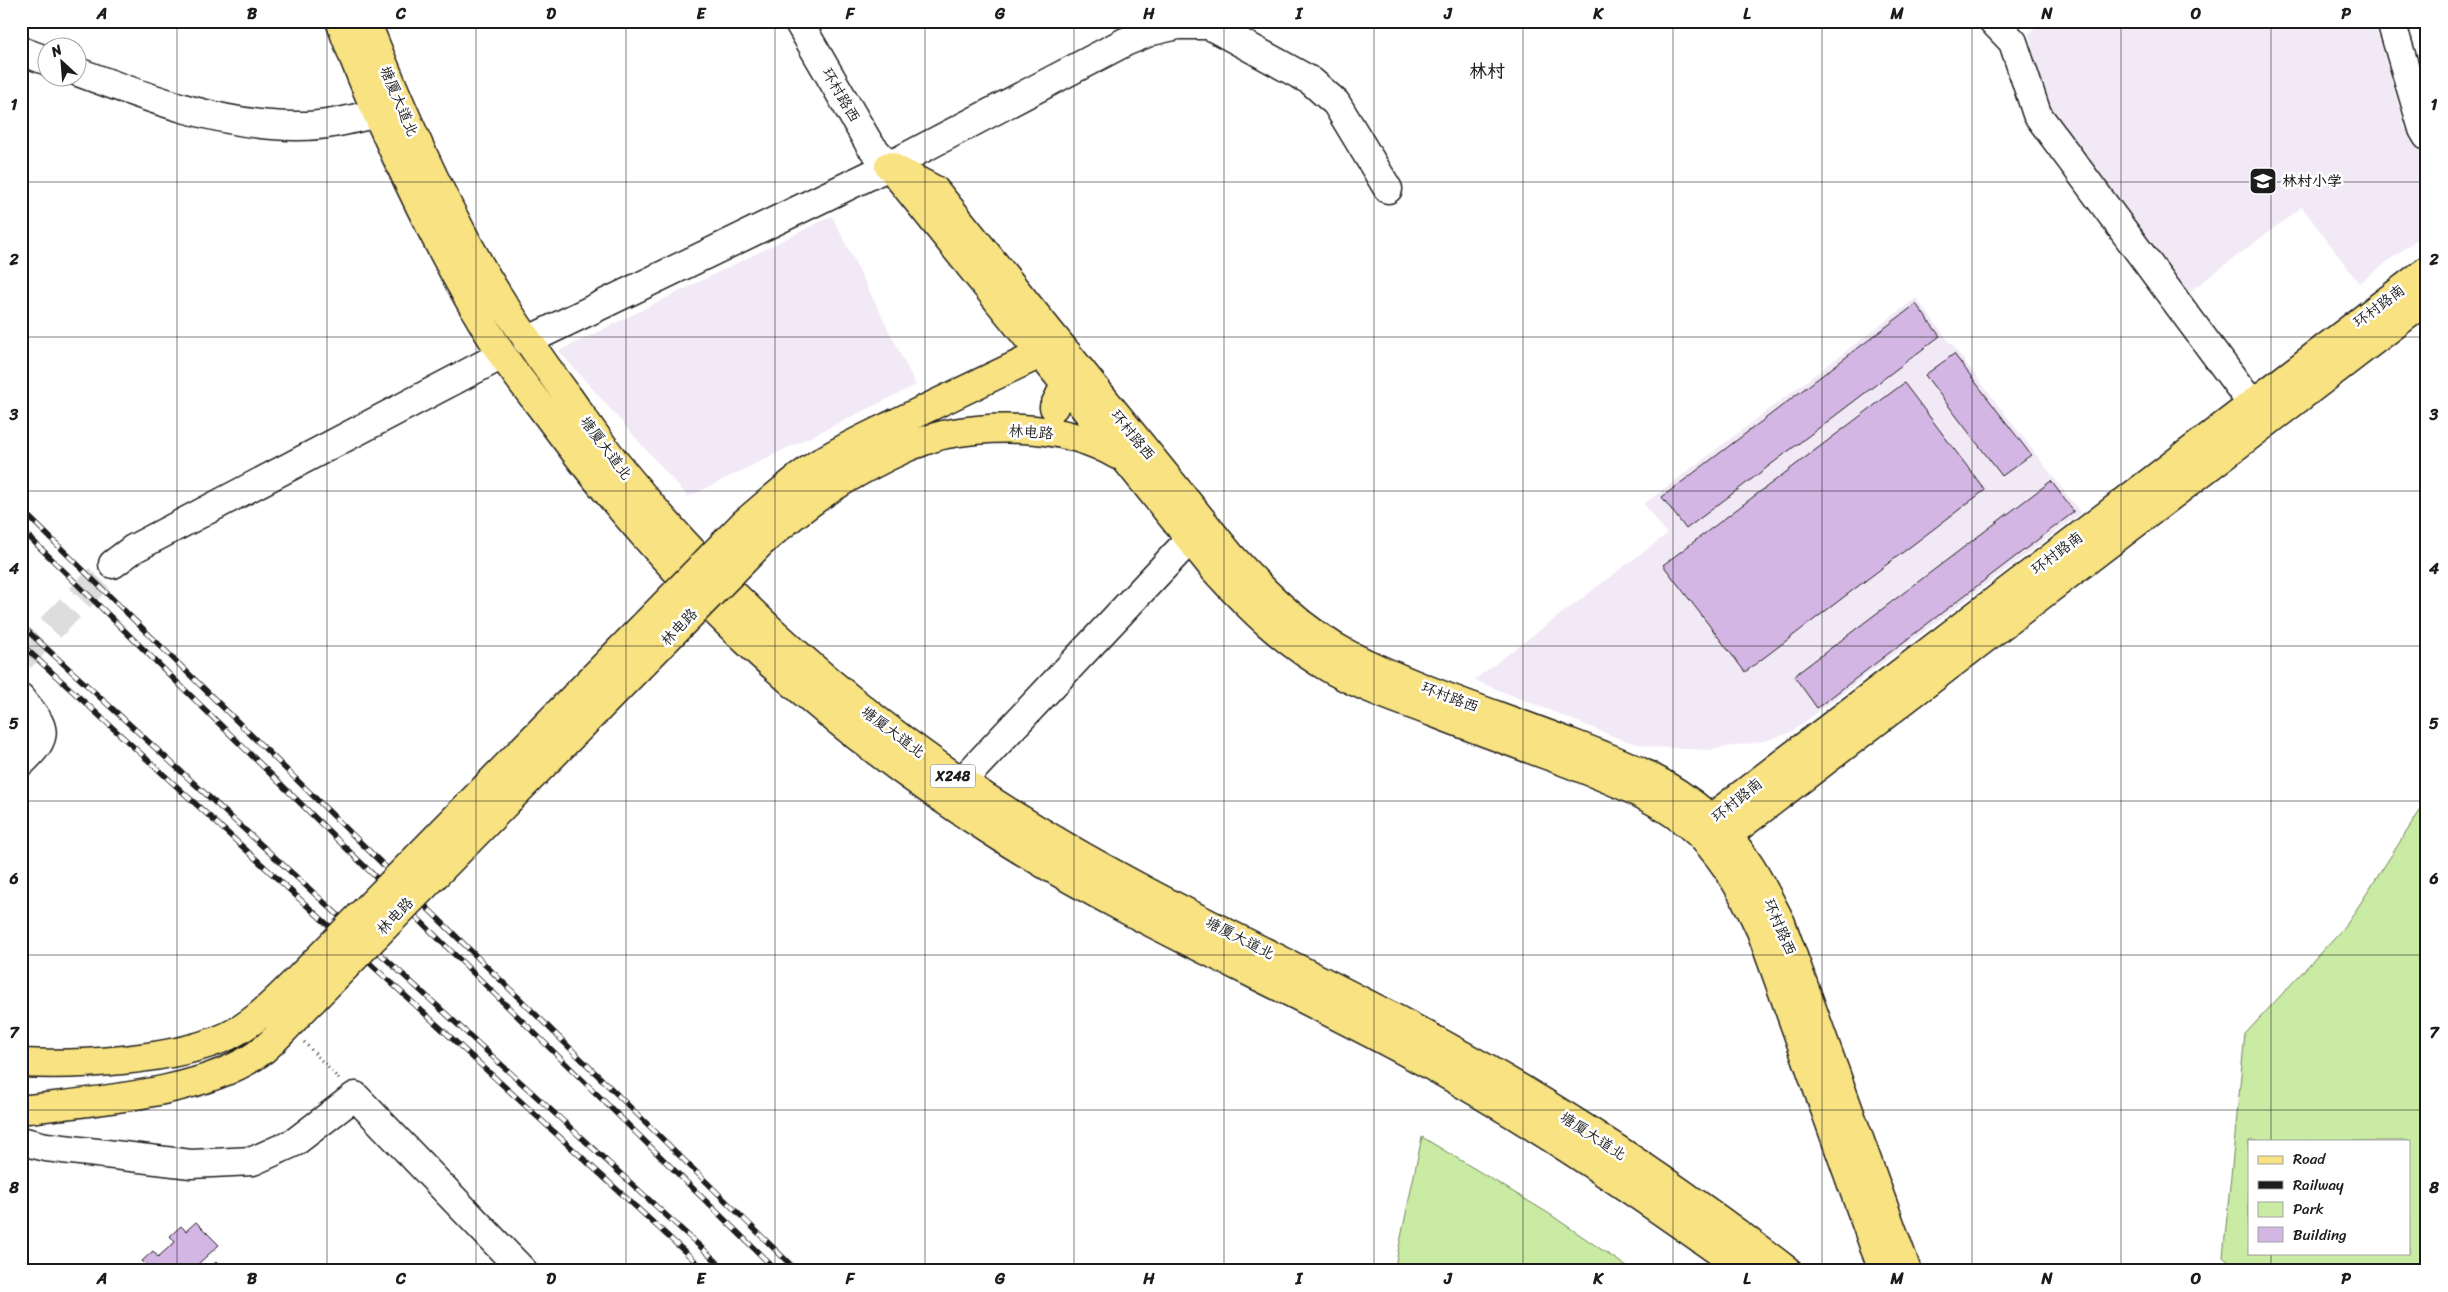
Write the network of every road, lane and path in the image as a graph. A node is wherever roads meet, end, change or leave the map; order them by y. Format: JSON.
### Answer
{"nodes":[{"id":1,"x":340,"y":21,"type":"edge"},
{"id":2,"x":366,"y":21,"type":"edge"},
{"id":3,"x":798,"y":21,"type":"edge"},
{"id":4,"x":1993,"y":21,"type":"edge"},
{"id":5,"x":2391,"y":21,"type":"edge"},
{"id":6,"x":21,"y":51,"type":"edge"},
{"id":7,"x":38,"y":57,"type":"edge"},
{"id":8,"x":88,"y":76,"type":"edge"},
{"id":9,"x":377,"y":113,"type":"junction"},
{"id":10,"x":2427,"y":136,"type":"edge"},
{"id":11,"x":889,"y":166,"type":"junction"},
{"id":12,"x":1388,"y":188,"type":"dead end"},
{"id":13,"x":2427,"y":270,"type":"edge"},
{"id":14,"x":2427,"y":300,"type":"edge"},
{"id":15,"x":527,"y":341,"type":"junction"},
{"id":16,"x":502,"y":354,"type":"junction"},
{"id":17,"x":1040,"y":354,"type":"junction"},
{"id":18,"x":1068,"y":354,"type":"junction"},
{"id":19,"x":1014,"y":367,"type":"junction"},
{"id":20,"x":1059,"y":396,"type":"junction"},
{"id":21,"x":2252,"y":404,"type":"junction"},
{"id":22,"x":1022,"y":430,"type":"junction"},
{"id":23,"x":904,"y":434,"type":"junction"},
{"id":24,"x":1126,"y":460,"type":"junction"},
{"id":25,"x":1190,"y":539,"type":"junction"},
{"id":26,"x":114,"y":564,"type":"tunnel mouth"},
{"id":27,"x":21,"y":698,"type":"edge"},
{"id":28,"x":21,"y":763,"type":"edge"},
{"id":29,"x":962,"y":781,"type":"junction"},
{"id":30,"x":1712,"y":830,"type":"junction"},
{"id":31,"x":305,"y":990,"type":"junction"},
{"id":32,"x":286,"y":1025,"type":"junction"},
{"id":33,"x":21,"y":1063,"type":"edge"},
{"id":34,"x":355,"y":1096,"type":"junction"},
{"id":35,"x":21,"y":1110,"type":"edge"},
{"id":36,"x":21,"y":1141,"type":"edge"},
{"id":37,"x":523,"y":1271,"type":"edge"},
{"id":38,"x":1746,"y":1271,"type":"edge"},
{"id":39,"x":1788,"y":1271,"type":"edge"},
{"id":40,"x":1883,"y":1271,"type":"edge"},
{"id":41,"x":1908,"y":1271,"type":"edge"}],
"edges":[{"from":1,"to":9,"type":"main road","name":"塘厦大道北","number":"X248"},
{"from":2,"to":15,"type":"main road","name":"塘厦大道北","number":"X248"},
{"from":3,"to":11,"type":"street","name":"环村路西"},
{"from":4,"to":21,"type":"street"},
{"from":5,"to":10,"type":"street"},
{"from":6,"to":7,"type":"street"},
{"from":8,"to":9,"type":"street"},
{"from":9,"to":16,"type":"main road","name":"塘厦大道北","number":"X248"},
{"from":11,"to":12,"type":"street"},
{"from":11,"to":15,"type":"street"},
{"from":11,"to":17,"type":"main road","name":"环村路西"},
{"from":11,"to":18,"type":"main road","name":"环村路西"},
{"from":13,"to":21,"type":"main road","name":"环村路南"},
{"from":14,"to":30,"type":"main road","name":"环村路南"},
{"from":15,"to":29,"type":"main road","name":"塘厦大道北","number":"X248"},
{"from":16,"to":26,"type":"street"},
{"from":16,"to":38,"type":"main road","name":"塘厦大道北","number":"X248"},
{"from":17,"to":18,"type":"main road","name":"林电路"},
{"from":17,"to":19,"type":"main road","name":"林电路"},
{"from":17,"to":20,"type":"main road","name":"环村路西"},
{"from":18,"to":20,"type":"main road"},
{"from":18,"to":30,"type":"main road","name":"环村路西"},
{"from":19,"to":20,"type":"main road"},
{"from":19,"to":23,"type":"main road","name":"林电路"},
{"from":20,"to":22,"type":"main road"},
{"from":20,"to":24,"type":"main road","name":"环村路西"},
{"from":21,"to":30,"type":"main road","name":"环村路南"},
{"from":22,"to":23,"type":"main road","name":"林电路"},
{"from":22,"to":24,"type":"main road","name":"林电路"},
{"from":23,"to":31,"type":"main road","name":"林电路","bridge":true},
{"from":24,"to":25,"type":"main road","name":"环村路西"},
{"from":25,"to":29,"type":"street"},
{"from":25,"to":30,"type":"main road","name":"环村路西"},
{"from":27,"to":28,"type":"street"},
{"from":29,"to":39,"type":"main road","name":"塘厦大道北","number":"X248"},
{"from":30,"to":40,"type":"main road","name":"环村路西"},
{"from":30,"to":41,"type":"main road","name":"环村路西"},
{"from":31,"to":32,"type":"main road"},
{"from":31,"to":33,"type":"main road"},
{"from":32,"to":34,"type":"path"},
{"from":32,"to":35,"type":"main road"},
{"from":34,"to":36,"type":"street"},
{"from":34,"to":37,"type":"street"}]}
